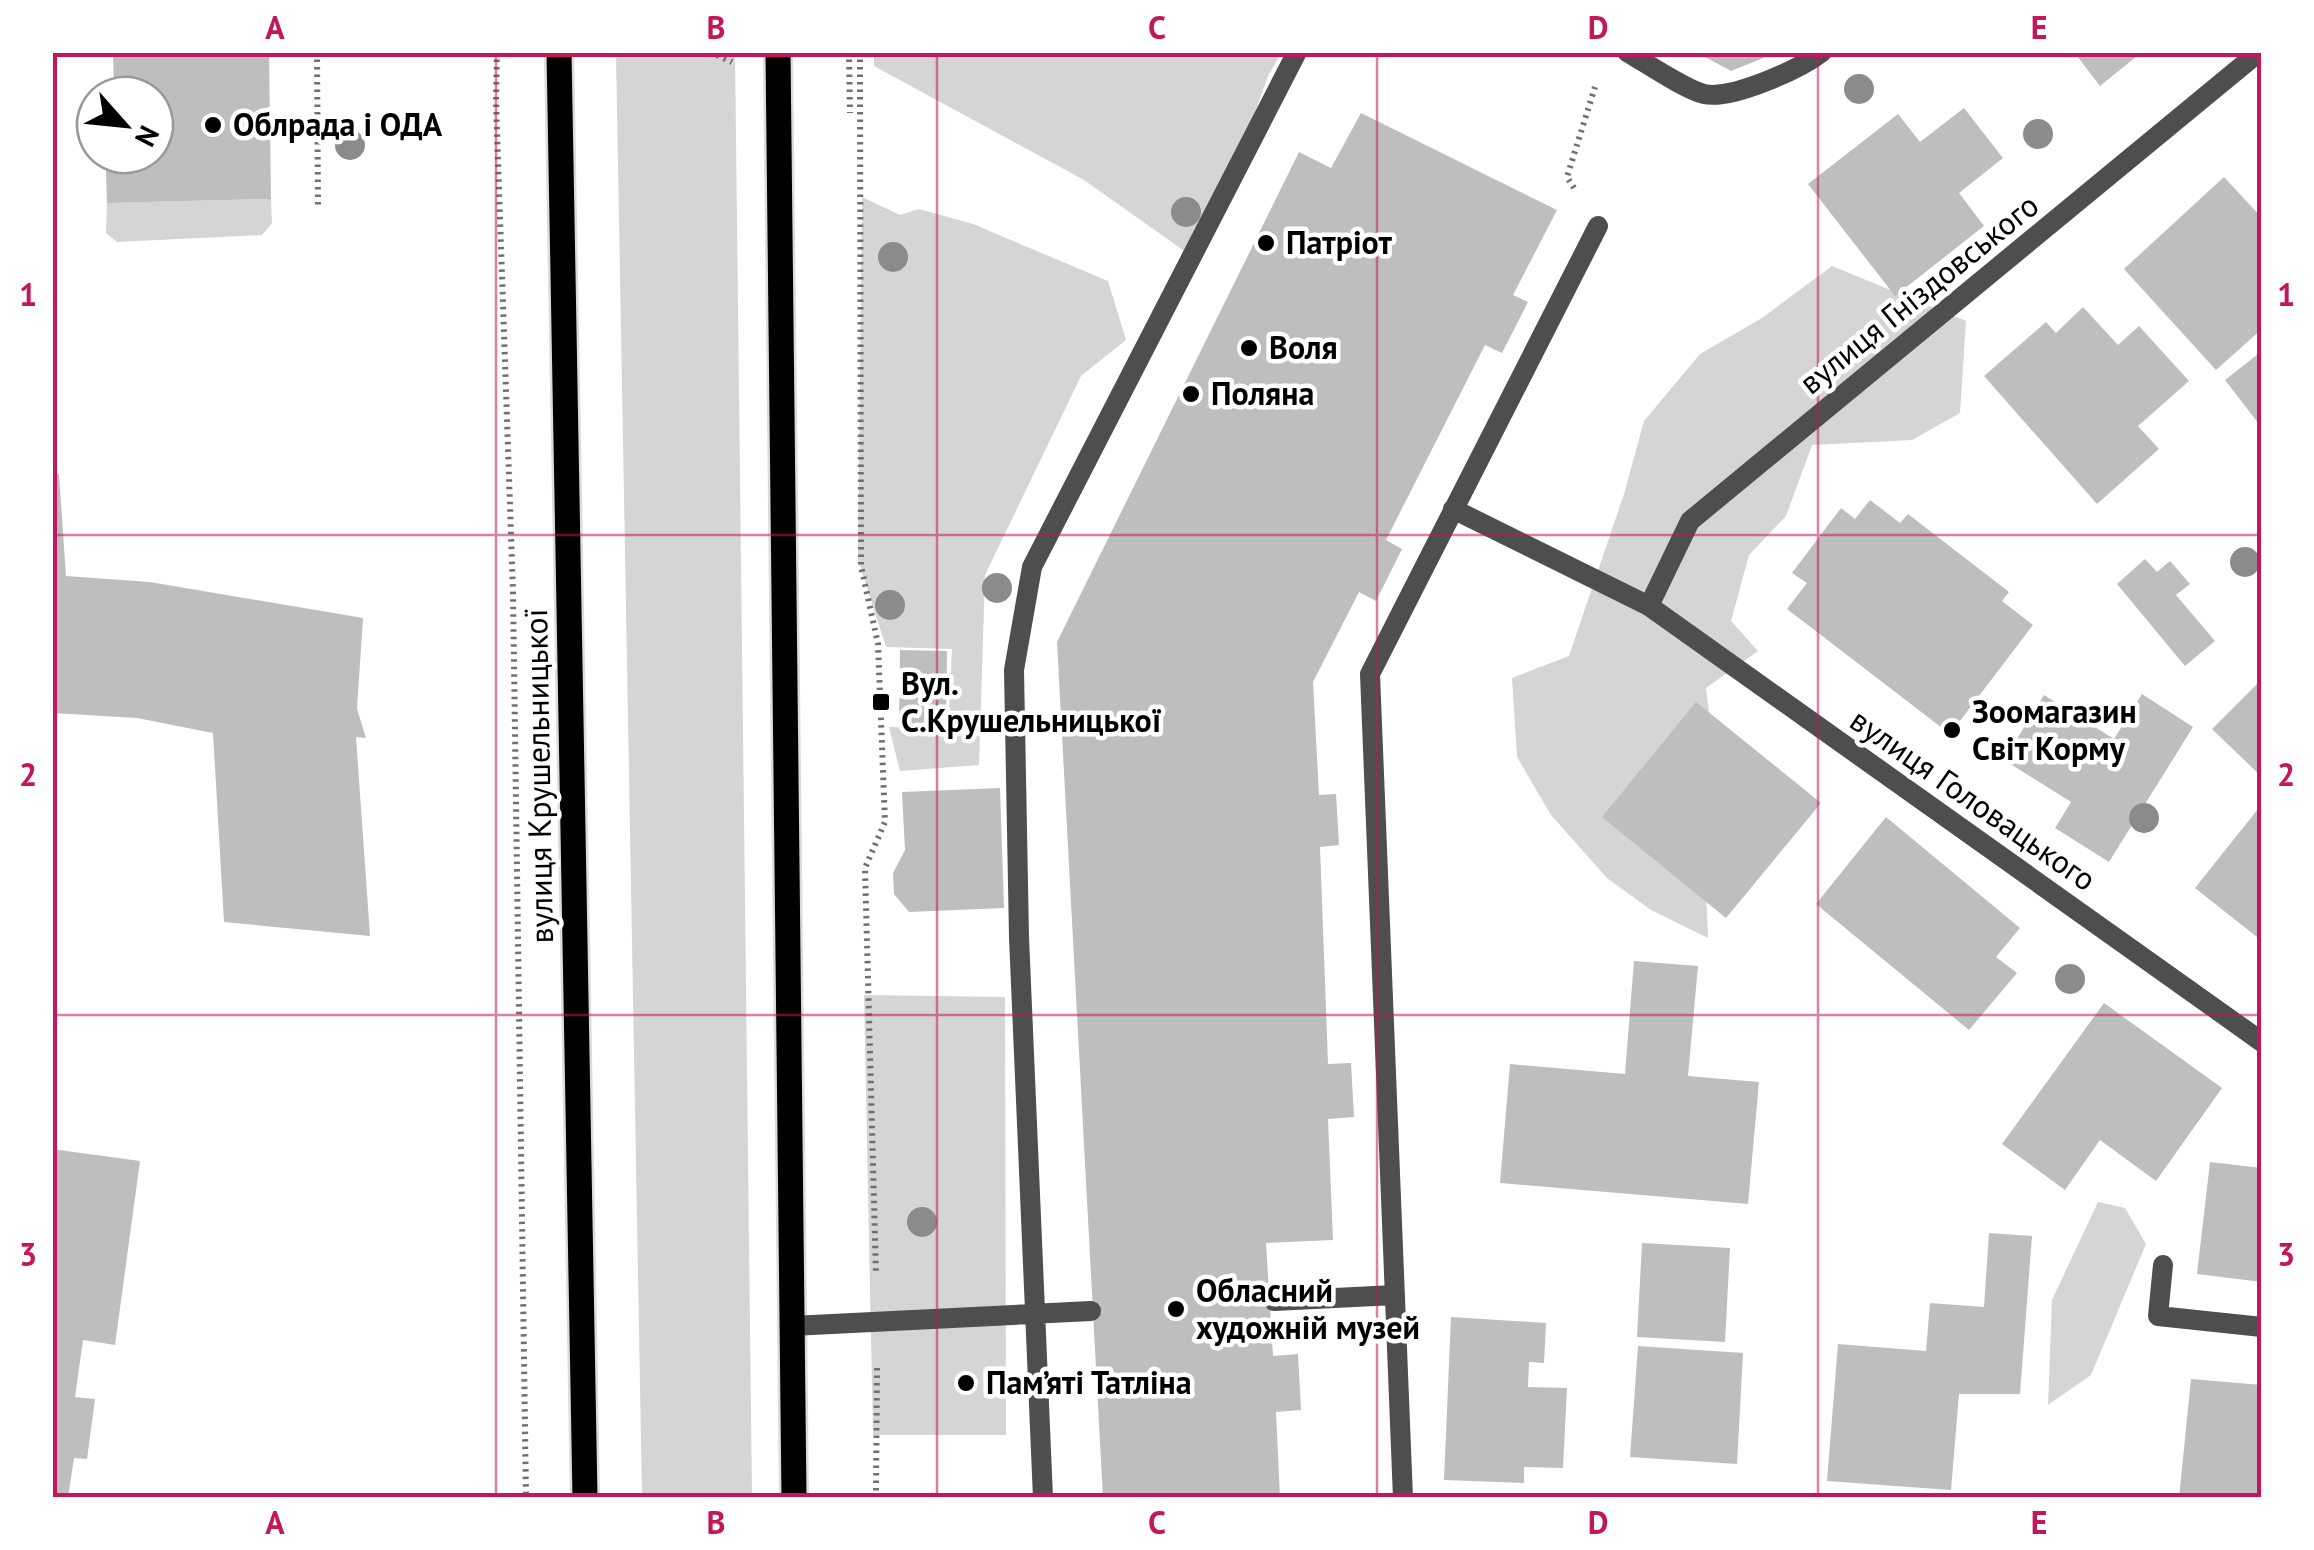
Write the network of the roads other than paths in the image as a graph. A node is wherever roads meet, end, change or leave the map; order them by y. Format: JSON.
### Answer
{"nodes":[{"id":1,"x":558,"y":52,"type":"edge"},
{"id":2,"x":778,"y":52,"type":"edge"},
{"id":3,"x":1297,"y":52,"type":"edge"},
{"id":4,"x":1627,"y":52,"type":"edge"},
{"id":5,"x":1822,"y":52,"type":"edge"},
{"id":6,"x":2259,"y":52,"type":"edge"},
{"id":7,"x":1598,"y":226,"type":"road end"},
{"id":8,"x":1453,"y":509,"type":"junction"},
{"id":9,"x":1649,"y":606,"type":"junction"},
{"id":10,"x":2262,"y":1042,"type":"edge"},
{"id":11,"x":2163,"y":1265,"type":"dead end"},
{"id":12,"x":1395,"y":1295,"type":"junction"},
{"id":13,"x":1274,"y":1301,"type":"dead end"},
{"id":14,"x":1091,"y":1311,"type":"dead end"},
{"id":15,"x":1035,"y":1313,"type":"junction"},
{"id":16,"x":792,"y":1326,"type":"junction"},
{"id":17,"x":2262,"y":1326,"type":"edge"},
{"id":18,"x":585,"y":1498,"type":"edge"},
{"id":19,"x":794,"y":1498,"type":"edge"},
{"id":20,"x":1044,"y":1498,"type":"edge"},
{"id":21,"x":1402,"y":1498,"type":"edge"}],
"edges":[{"from":1,"to":18,"type":"main road","name":"вулиця Крушельницької"},
{"from":2,"to":16,"type":"main road"},
{"from":3,"to":15,"type":"street"},
{"from":4,"to":5,"type":"street"},
{"from":6,"to":9,"type":"street","name":"вулиця Гніздовського"},
{"from":7,"to":8,"type":"street"},
{"from":8,"to":9,"type":"street","name":"вулиця Головацького"},
{"from":8,"to":12,"type":"street"},
{"from":9,"to":10,"type":"street","name":"вулиця Головацького"},
{"from":11,"to":17,"type":"street"},
{"from":12,"to":13,"type":"street"},
{"from":12,"to":21,"type":"street"},
{"from":14,"to":15,"type":"street"},
{"from":15,"to":16,"type":"street"},
{"from":15,"to":20,"type":"street"},
{"from":16,"to":19,"type":"main road"}]}
